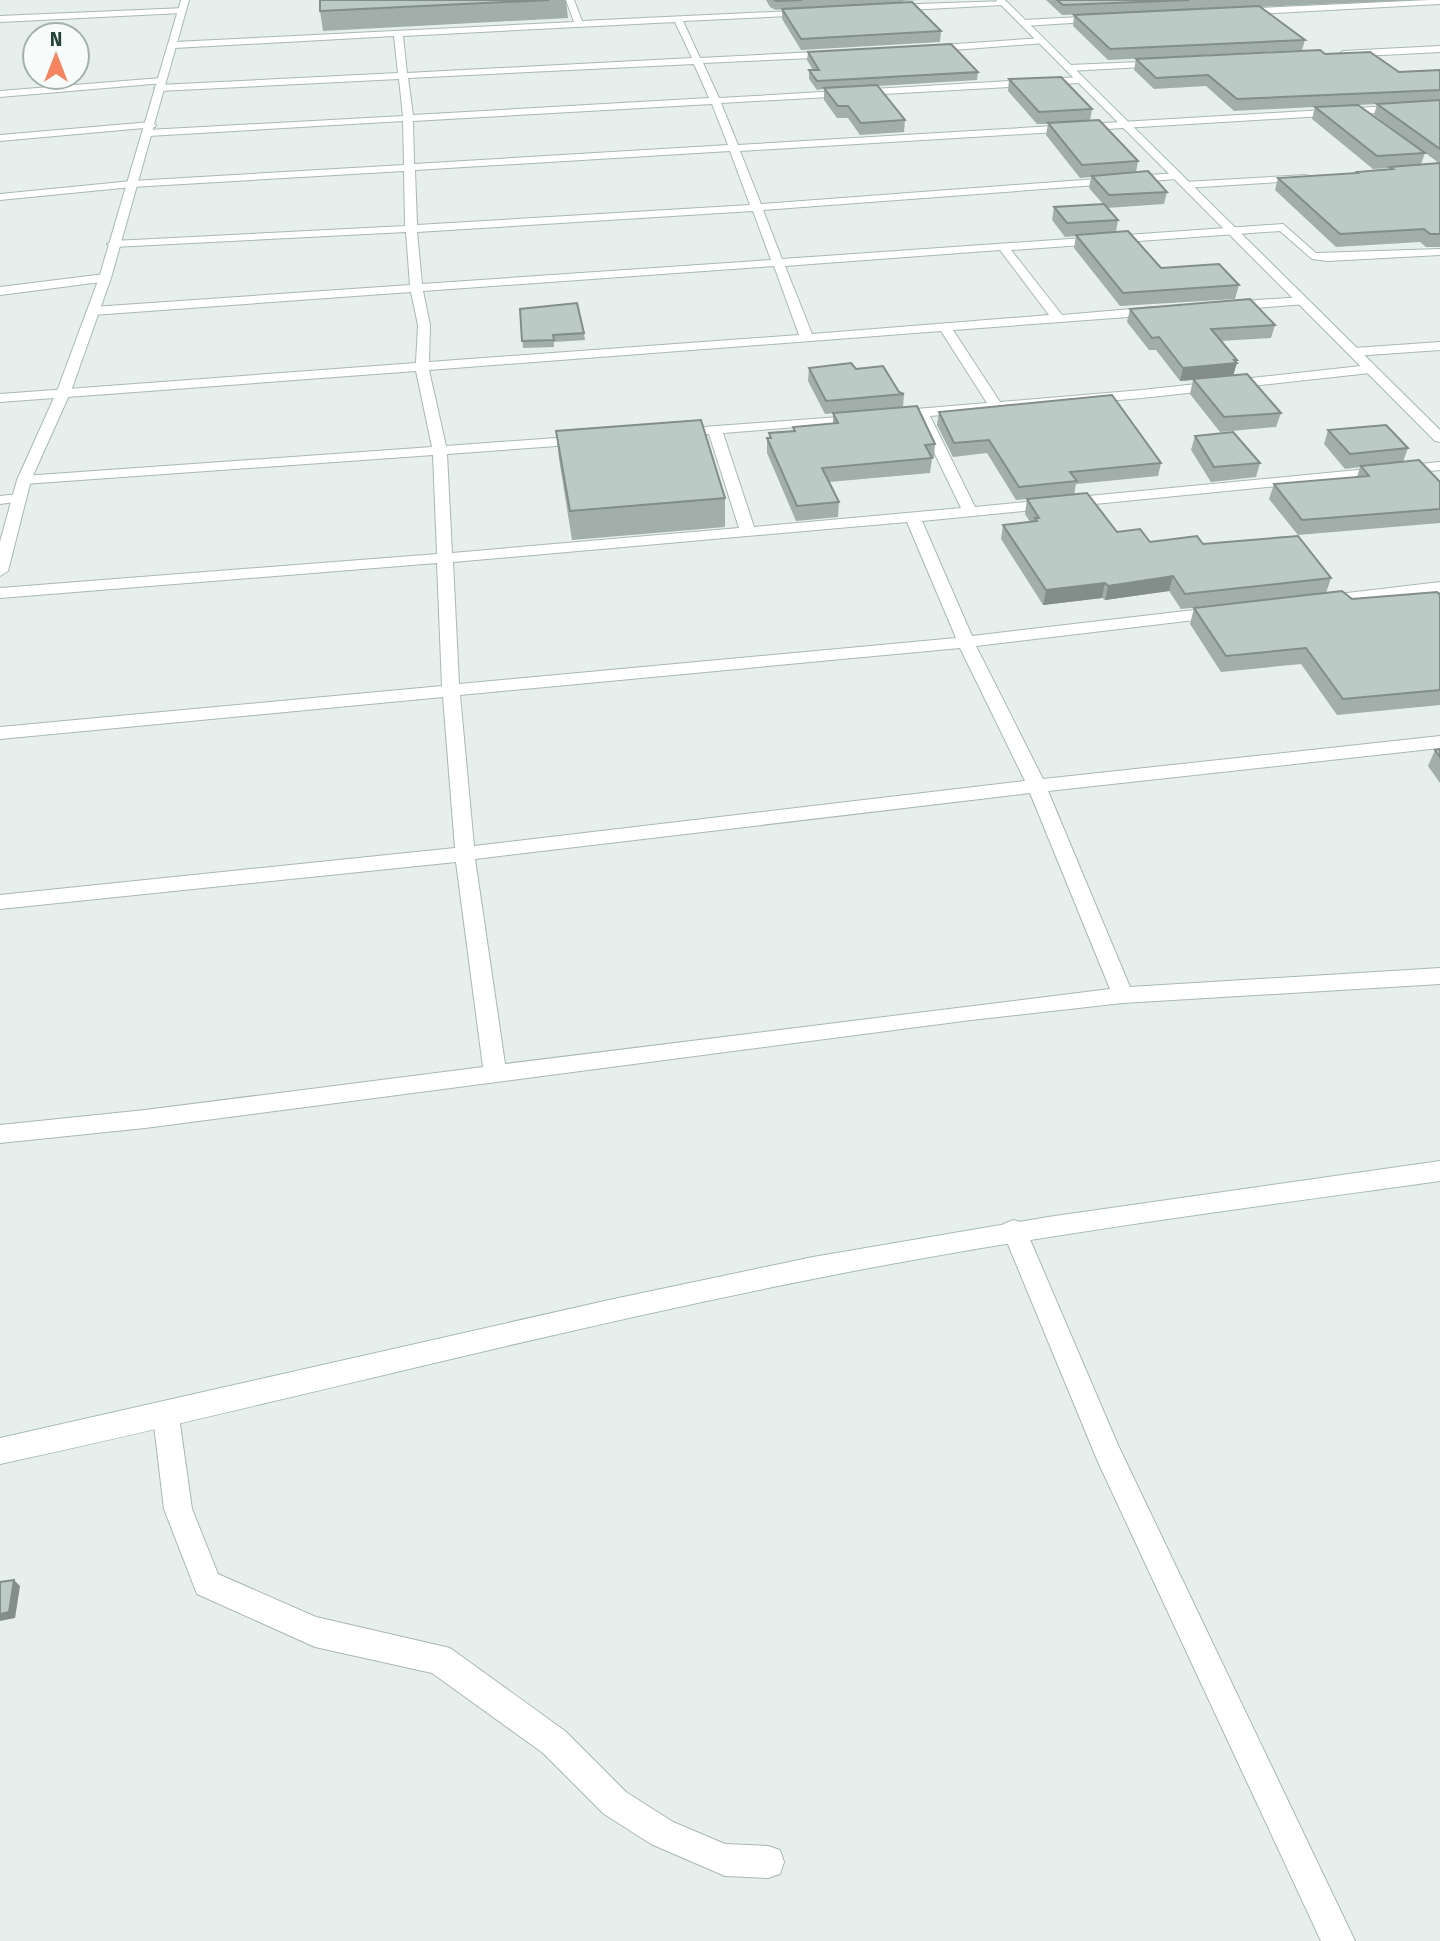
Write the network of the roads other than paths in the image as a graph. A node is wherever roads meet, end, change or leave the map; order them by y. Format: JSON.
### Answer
{"nodes":[{"id":1,"x":570,"y":0,"type":"edge"},
{"id":2,"x":1309,"y":0,"type":"edge"},
{"id":3,"x":1001,"y":1,"type":"edge"},
{"id":4,"x":1440,"y":2,"type":"edge"},
{"id":5,"x":184,"y":5,"type":"edge"},
{"id":6,"x":1320,"y":8,"type":"junction"},
{"id":7,"x":880,"y":9,"type":"edge"},
{"id":8,"x":826,"y":11,"type":"edge"},
{"id":9,"x":1226,"y":13,"type":"edge"},
{"id":10,"x":1118,"y":18,"type":"edge"},
{"id":11,"x":0,"y":19,"type":"edge"},
{"id":12,"x":678,"y":19,"type":"junction"},
{"id":13,"x":1023,"y":23,"type":"junction"},
{"id":14,"x":579,"y":24,"type":"junction"},
{"id":15,"x":398,"y":33,"type":"junction"},
{"id":16,"x":1042,"y":41,"type":"junction"},
{"id":17,"x":173,"y":44,"type":"junction"},
{"id":18,"x":921,"y":49,"type":"edge"},
{"id":19,"x":1440,"y":49,"type":"edge"},
{"id":20,"x":841,"y":54,"type":"edge"},
{"id":21,"x":1330,"y":55,"type":"edge"},
{"id":22,"x":698,"y":61,"type":"junction"},
{"id":23,"x":1179,"y":62,"type":"edge"},
{"id":24,"x":1069,"y":68,"type":"junction"},
{"id":25,"x":404,"y":76,"type":"junction"},
{"id":26,"x":1080,"y":80,"type":"junction"},
{"id":27,"x":160,"y":84,"type":"junction"},
{"id":28,"x":0,"y":94,"type":"edge"},
{"id":29,"x":716,"y":102,"type":"junction"},
{"id":30,"x":1440,"y":106,"type":"edge"},
{"id":31,"x":1357,"y":111,"type":"junction"},
{"id":32,"x":408,"y":118,"type":"junction"},
{"id":33,"x":1125,"y":124,"type":"junction"},
{"id":34,"x":1377,"y":125,"type":"edge"},
{"id":35,"x":150,"y":129,"type":"junction"},
{"id":36,"x":0,"y":138,"type":"edge"},
{"id":37,"x":734,"y":149,"type":"junction"},
{"id":38,"x":411,"y":168,"type":"junction"},
{"id":39,"x":1318,"y":177,"type":"edge"},
{"id":40,"x":1181,"y":181,"type":"junction"},
{"id":41,"x":132,"y":184,"type":"junction"},
{"id":42,"x":0,"y":197,"type":"edge"},
{"id":43,"x":755,"y":207,"type":"junction"},
{"id":44,"x":411,"y":227,"type":"junction"},
{"id":45,"x":1231,"y":230,"type":"junction"},
{"id":46,"x":113,"y":243,"type":"junction"},
{"id":47,"x":1004,"y":248,"type":"junction"},
{"id":48,"x":1440,"y":252,"type":"edge"},
{"id":49,"x":777,"y":263,"type":"junction"},
{"id":50,"x":105,"y":278,"type":"junction"},
{"id":51,"x":416,"y":289,"type":"junction"},
{"id":52,"x":0,"y":291,"type":"edge"},
{"id":53,"x":1303,"y":301,"type":"junction"},
{"id":54,"x":1221,"y":307,"type":"edge"},
{"id":55,"x":1166,"y":310,"type":"edge"},
{"id":56,"x":93,"y":312,"type":"junction"},
{"id":57,"x":1057,"y":317,"type":"junction"},
{"id":58,"x":945,"y":327,"type":"junction"},
{"id":59,"x":807,"y":338,"type":"junction"},
{"id":60,"x":1440,"y":346,"type":"edge"},
{"id":61,"x":1354,"y":352,"type":"junction"},
{"id":62,"x":422,"y":367,"type":"junction"},
{"id":63,"x":1370,"y":369,"type":"junction"},
{"id":64,"x":64,"y":391,"type":"junction"},
{"id":65,"x":0,"y":398,"type":"edge"},
{"id":66,"x":996,"y":406,"type":"junction"},
{"id":67,"x":921,"y":412,"type":"junction"},
{"id":68,"x":715,"y":430,"type":"junction"},
{"id":69,"x":660,"y":434,"type":"edge"},
{"id":70,"x":1440,"y":438,"type":"edge"},
{"id":71,"x":605,"y":439,"type":"edge"},
{"id":72,"x":440,"y":452,"type":"junction"},
{"id":73,"x":1440,"y":466,"type":"edge"},
{"id":74,"x":24,"y":480,"type":"junction"},
{"id":75,"x":18,"y":498,"type":"junction"},
{"id":76,"x":0,"y":500,"type":"edge"},
{"id":77,"x":970,"y":512,"type":"junction"},
{"id":78,"x":913,"y":518,"type":"junction"},
{"id":79,"x":748,"y":532,"type":"junction"},
{"id":80,"x":445,"y":559,"type":"junction"},
{"id":81,"x":0,"y":571,"type":"edge"},
{"id":82,"x":1440,"y":587,"type":"edge"},
{"id":83,"x":0,"y":593,"type":"edge"},
{"id":84,"x":1305,"y":603,"type":"edge"},
{"id":85,"x":1237,"y":611,"type":"edge"},
{"id":86,"x":965,"y":642,"type":"junction"},
{"id":87,"x":451,"y":689,"type":"junction"},
{"id":88,"x":0,"y":733,"type":"edge"},
{"id":89,"x":1440,"y":742,"type":"edge"},
{"id":90,"x":1037,"y":786,"type":"junction"},
{"id":91,"x":465,"y":854,"type":"junction"},
{"id":92,"x":0,"y":902,"type":"edge"},
{"id":93,"x":1440,"y":976,"type":"edge"},
{"id":94,"x":1123,"y":995,"type":"junction"},
{"id":95,"x":495,"y":1074,"type":"junction"},
{"id":96,"x":0,"y":1134,"type":"edge"},
{"id":97,"x":1440,"y":1171,"type":"edge"},
{"id":98,"x":1014,"y":1230,"type":"junction"},
{"id":99,"x":166,"y":1417,"type":"junction"},
{"id":100,"x":0,"y":1451,"type":"edge"},
{"id":101,"x":768,"y":1862,"type":"dead end"},
{"id":102,"x":1338,"y":1941,"type":"edge"}],
"edges":[{"from":1,"to":14,"type":"street"},
{"from":2,"to":6,"type":"street"},
{"from":3,"to":7,"type":"street"},
{"from":3,"to":13,"type":"street"},
{"from":4,"to":6,"type":"street"},
{"from":5,"to":11,"type":"street"},
{"from":5,"to":17,"type":"street"},
{"from":6,"to":9,"type":"street"},
{"from":8,"to":12,"type":"street"},
{"from":10,"to":13,"type":"street"},
{"from":12,"to":14,"type":"street"},
{"from":12,"to":22,"type":"street"},
{"from":13,"to":16,"type":"street"},
{"from":14,"to":15,"type":"street"},
{"from":15,"to":17,"type":"street"},
{"from":15,"to":25,"type":"street"},
{"from":16,"to":18,"type":"street"},
{"from":16,"to":24,"type":"street"},
{"from":17,"to":27,"type":"street"},
{"from":19,"to":21,"type":"street"},
{"from":20,"to":22,"type":"street"},
{"from":22,"to":25,"type":"street"},
{"from":22,"to":29,"type":"street"},
{"from":23,"to":24,"type":"street"},
{"from":24,"to":26,"type":"street"},
{"from":25,"to":27,"type":"street"},
{"from":25,"to":32,"type":"street"},
{"from":26,"to":29,"type":"street"},
{"from":26,"to":33,"type":"street"},
{"from":27,"to":28,"type":"street"},
{"from":27,"to":35,"type":"street"},
{"from":29,"to":32,"type":"street"},
{"from":29,"to":37,"type":"street"},
{"from":30,"to":31,"type":"street"},
{"from":31,"to":33,"type":"street"},
{"from":31,"to":34,"type":"street"},
{"from":32,"to":35,"type":"street"},
{"from":32,"to":38,"type":"street"},
{"from":33,"to":37,"type":"street"},
{"from":33,"to":40,"type":"street"},
{"from":35,"to":36,"type":"street"},
{"from":35,"to":41,"type":"street"},
{"from":37,"to":38,"type":"street"},
{"from":37,"to":43,"type":"street"},
{"from":38,"to":41,"type":"street"},
{"from":38,"to":44,"type":"street"},
{"from":39,"to":40,"type":"street"},
{"from":40,"to":43,"type":"street"},
{"from":40,"to":45,"type":"street"},
{"from":41,"to":42,"type":"street"},
{"from":41,"to":46,"type":"street"},
{"from":43,"to":44,"type":"street"},
{"from":43,"to":49,"type":"street"},
{"from":44,"to":46,"type":"street"},
{"from":44,"to":51,"type":"street"},
{"from":45,"to":47,"type":"street"},
{"from":45,"to":48,"type":"street"},
{"from":45,"to":53,"type":"street"},
{"from":46,"to":50,"type":"street"},
{"from":47,"to":49,"type":"street"},
{"from":47,"to":57,"type":"street"},
{"from":49,"to":51,"type":"street"},
{"from":49,"to":59,"type":"street"},
{"from":50,"to":52,"type":"street"},
{"from":50,"to":56,"type":"street"},
{"from":51,"to":56,"type":"street"},
{"from":51,"to":62,"type":"street"},
{"from":53,"to":54,"type":"street"},
{"from":53,"to":61,"type":"street"},
{"from":55,"to":57,"type":"street"},
{"from":56,"to":64,"type":"street"},
{"from":57,"to":58,"type":"street"},
{"from":58,"to":59,"type":"street"},
{"from":58,"to":66,"type":"street"},
{"from":59,"to":62,"type":"street"},
{"from":60,"to":61,"type":"street"},
{"from":61,"to":63,"type":"street"},
{"from":62,"to":64,"type":"street"},
{"from":62,"to":72,"type":"street"},
{"from":63,"to":66,"type":"street"},
{"from":63,"to":70,"type":"street"},
{"from":64,"to":65,"type":"street"},
{"from":64,"to":74,"type":"street"},
{"from":66,"to":67,"type":"street"},
{"from":67,"to":68,"type":"street"},
{"from":67,"to":77,"type":"street"},
{"from":68,"to":69,"type":"street"},
{"from":68,"to":79,"type":"street"},
{"from":71,"to":72,"type":"street"},
{"from":72,"to":74,"type":"street"},
{"from":72,"to":80,"type":"street"},
{"from":73,"to":77,"type":"street"},
{"from":74,"to":75,"type":"street"},
{"from":75,"to":76,"type":"street"},
{"from":75,"to":81,"type":"street"},
{"from":77,"to":78,"type":"street"},
{"from":78,"to":79,"type":"street"},
{"from":78,"to":86,"type":"street"},
{"from":79,"to":80,"type":"street"},
{"from":80,"to":83,"type":"street"},
{"from":80,"to":87,"type":"street"},
{"from":82,"to":84,"type":"street"},
{"from":85,"to":86,"type":"street"},
{"from":86,"to":87,"type":"street"},
{"from":86,"to":90,"type":"street"},
{"from":87,"to":88,"type":"street"},
{"from":87,"to":91,"type":"street"},
{"from":89,"to":90,"type":"street"},
{"from":90,"to":91,"type":"street"},
{"from":90,"to":94,"type":"street"},
{"from":91,"to":92,"type":"street"},
{"from":91,"to":95,"type":"street"},
{"from":93,"to":94,"type":"street"},
{"from":94,"to":95,"type":"street"},
{"from":95,"to":96,"type":"street"},
{"from":97,"to":98,"type":"street"},
{"from":98,"to":99,"type":"street"},
{"from":98,"to":102,"type":"street"},
{"from":99,"to":100,"type":"street"},
{"from":99,"to":101,"type":"street"}]}
